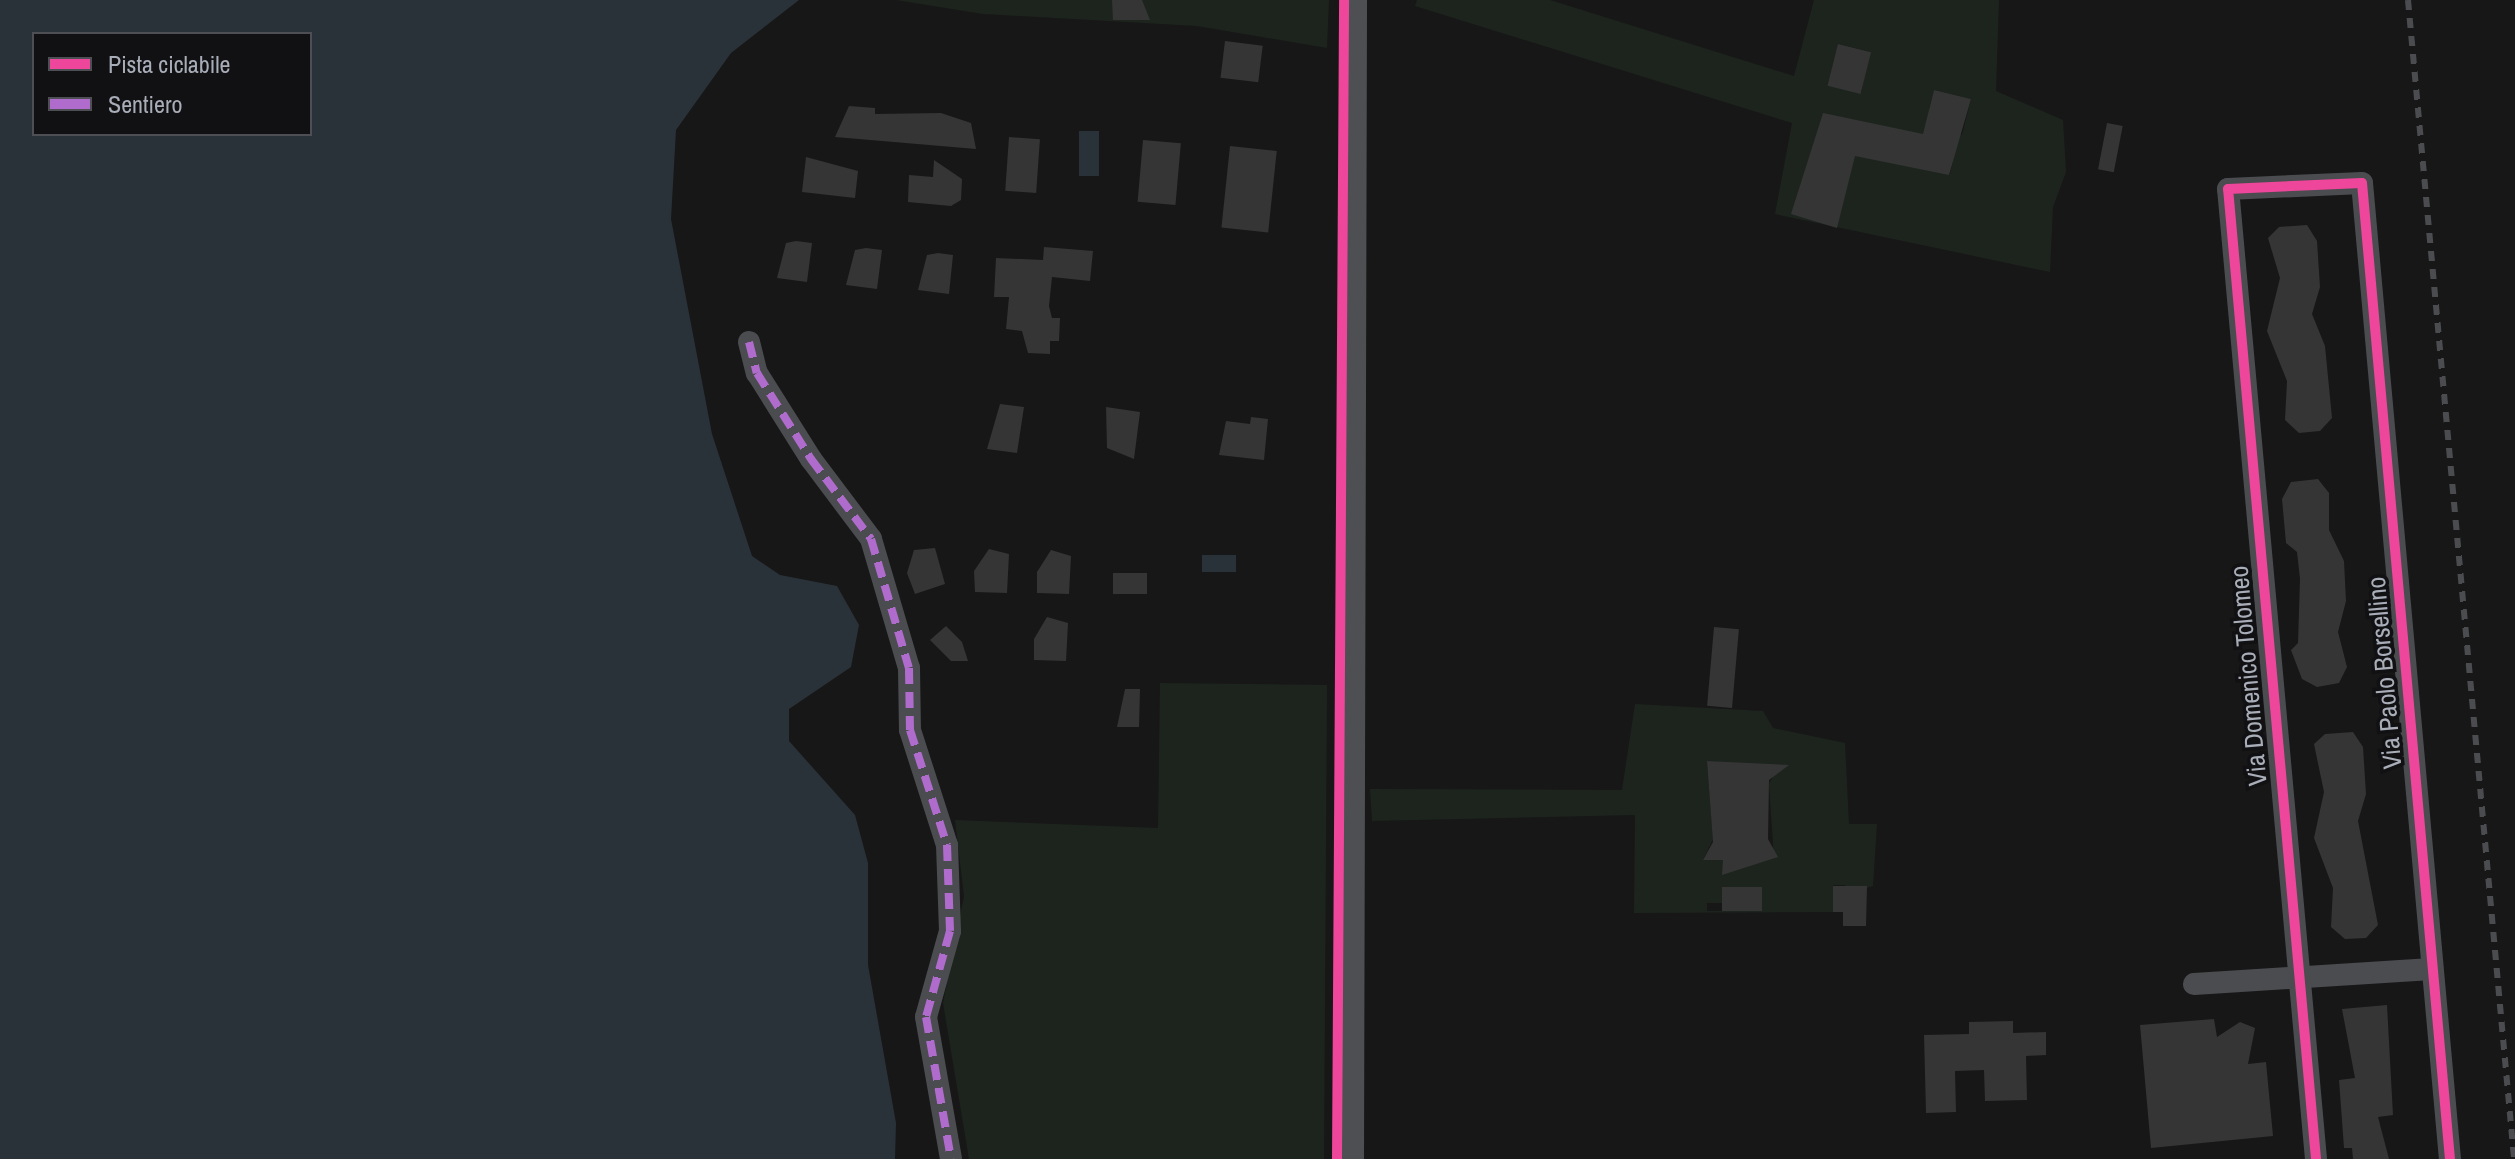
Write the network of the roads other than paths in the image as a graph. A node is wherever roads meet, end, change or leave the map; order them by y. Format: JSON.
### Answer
{"nodes":[{"id":1,"x":1354,"y":0,"type":"edge"},
{"id":2,"x":2228,"y":189,"type":"joint"},
{"id":3,"x":749,"y":342,"type":"dead end"},
{"id":4,"x":2432,"y":969,"type":"junction"},
{"id":5,"x":2298,"y":977,"type":"junction"},
{"id":6,"x":2194,"y":984,"type":"dead end"},
{"id":7,"x":951,"y":1159,"type":"edge"},
{"id":8,"x":1351,"y":1159,"type":"edge"},
{"id":9,"x":2316,"y":1159,"type":"edge"},
{"id":10,"x":2450,"y":1159,"type":"edge"}],
"edges":[{"from":1,"to":8,"type":"main road"},
{"from":2,"to":4,"type":"street","name":"Via Paolo Borsellino"},
{"from":2,"to":5,"type":"street","name":"Via Domenico Tolomeo"},
{"from":3,"to":7,"type":"street"},
{"from":4,"to":5,"type":"street"},
{"from":4,"to":10,"type":"street","name":"Via Paolo Borsellino"},
{"from":5,"to":6,"type":"street"},
{"from":5,"to":9,"type":"street","name":"Via Domenico Tolomeo"}]}
